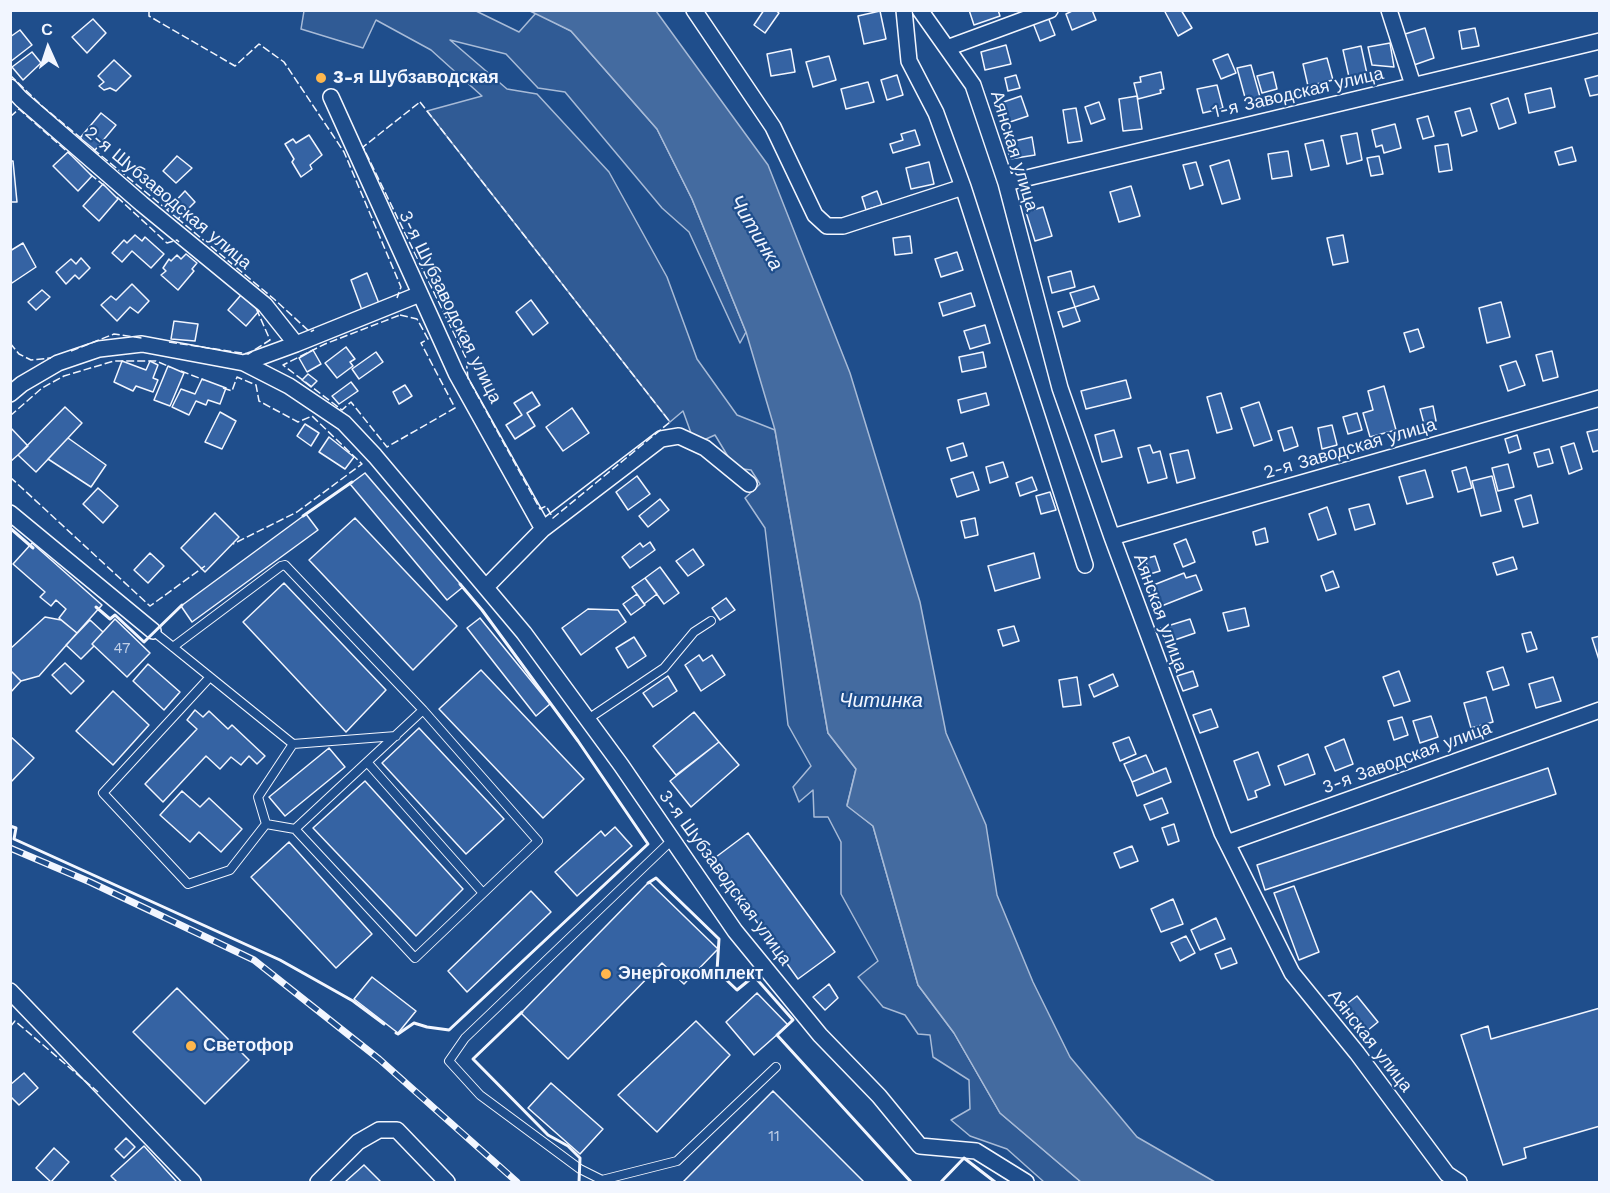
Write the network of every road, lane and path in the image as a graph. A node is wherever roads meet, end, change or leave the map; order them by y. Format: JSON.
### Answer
{"nodes":[{"id":1,"x":694,"y":10,"type":"edge"},
{"id":2,"x":904,"y":10,"type":"edge"},
{"id":3,"x":920,"y":10,"type":"edge"},
{"id":4,"x":1050,"y":10,"type":"edge"},
{"id":5,"x":1389,"y":10,"type":"edge"},
{"id":6,"x":1599,"y":40,"type":"edge"},
{"id":7,"x":947,"y":48,"type":"junction"},
{"id":8,"x":1413,"y":85,"type":"junction"},
{"id":9,"x":10,"y":87,"type":"edge"},
{"id":10,"x":331,"y":97,"type":"dead end"},
{"id":11,"x":1006,"y":183,"type":"junction"},
{"id":12,"x":963,"y":187,"type":"junction"},
{"id":13,"x":420,"y":294,"type":"junction"},
{"id":14,"x":296,"y":344,"type":"junction"},
{"id":15,"x":243,"y":363,"type":"junction"},
{"id":16,"x":10,"y":394,"type":"edge"},
{"id":17,"x":1599,"y":398,"type":"edge"},
{"id":18,"x":749,"y":484,"type":"dead end"},
{"id":19,"x":10,"y":513,"type":"edge"},
{"id":20,"x":543,"y":529,"type":"junction"},
{"id":21,"x":1112,"y":537,"type":"junction"},
{"id":22,"x":1084,"y":565,"type":"dead end"},
{"id":23,"x":486,"y":587,"type":"junction"},
{"id":24,"x":711,"y":621,"type":"dead end"},
{"id":25,"x":153,"y":632,"type":"joint"},
{"id":26,"x":173,"y":647,"type":"junction"},
{"id":27,"x":210,"y":677,"type":"junction"},
{"id":28,"x":423,"y":710,"type":"junction"},
{"id":29,"x":1599,"y":710,"type":"edge"},
{"id":30,"x":588,"y":719,"type":"junction"},
{"id":31,"x":396,"y":735,"type":"junction"},
{"id":32,"x":293,"y":744,"type":"junction"},
{"id":33,"x":367,"y":762,"type":"junction"},
{"id":34,"x":266,"y":824,"type":"junction"},
{"id":35,"x":295,"y":829,"type":"junction"},
{"id":36,"x":672,"y":840,"type":"junction"},
{"id":37,"x":1227,"y":843,"type":"junction"},
{"id":38,"x":483,"y":893,"type":"junction"},
{"id":39,"x":10,"y":991,"type":"edge"},
{"id":40,"x":776,"y":1067,"type":"dead end"},
{"id":41,"x":193,"y":1182,"type":"edge"},
{"id":42,"x":318,"y":1182,"type":"edge"},
{"id":43,"x":447,"y":1182,"type":"edge"},
{"id":44,"x":1026,"y":1182,"type":"edge"},
{"id":45,"x":1459,"y":1182,"type":"edge"}],
"edges":[{"from":1,"to":12,"type":"street"},
{"from":2,"to":12,"type":"street"},
{"from":3,"to":7,"type":"street","name":"Аянская улица"},
{"from":4,"to":7,"type":"street"},
{"from":5,"to":8,"type":"street"},
{"from":6,"to":8,"type":"street","name":"1-я Заводская улица"},
{"from":7,"to":11,"type":"street","name":"Аянская улица"},
{"from":8,"to":11,"type":"street","name":"1-я Заводская улица"},
{"from":9,"to":14,"type":"street","name":"2-я Шубзаводская улица"},
{"from":10,"to":13,"type":"street","name":"3-я Шубзаводская улица"},
{"from":11,"to":21,"type":"street","name":"Аянская улица"},
{"from":12,"to":22,"type":"street"},
{"from":13,"to":14,"type":"street"},
{"from":13,"to":20,"type":"street","name":"3-я Шубзаводская улица"},
{"from":14,"to":15,"type":"street"},
{"from":15,"to":16,"type":"street"},
{"from":15,"to":23,"type":"street","name":"3-я Шубзаводская улица"},
{"from":17,"to":21,"type":"street","name":"2-я Заводская улица"},
{"from":18,"to":20,"type":"street"},
{"from":19,"to":25,"type":"street"},
{"from":20,"to":23,"type":"street"},
{"from":21,"to":37,"type":"street","name":"Аянская улица"},
{"from":23,"to":30,"type":"street","name":"3-я Шубзаводская улица"},
{"from":24,"to":30,"type":"lane"},
{"from":25,"to":26,"type":"lane"},
{"from":26,"to":27,"type":"lane"},
{"from":26,"to":28,"type":"lane"},
{"from":27,"to":32,"type":"lane"},
{"from":27,"to":34,"type":"lane"},
{"from":28,"to":31,"type":"lane"},
{"from":28,"to":38,"type":"lane"},
{"from":29,"to":37,"type":"street","name":"3-я Заводская улица"},
{"from":30,"to":36,"type":"street","name":"3-я Шубзаводская улица"},
{"from":31,"to":32,"type":"lane"},
{"from":31,"to":33,"type":"lane"},
{"from":32,"to":34,"type":"lane"},
{"from":33,"to":35,"type":"lane"},
{"from":33,"to":38,"type":"lane"},
{"from":34,"to":35,"type":"lane"},
{"from":35,"to":38,"type":"lane"},
{"from":36,"to":40,"type":"lane"},
{"from":36,"to":44,"type":"street","name":"3-я Шубзаводская улица"},
{"from":37,"to":45,"type":"street","name":"Аянская улица"},
{"from":39,"to":41,"type":"street"},
{"from":42,"to":43,"type":"street"}]}
